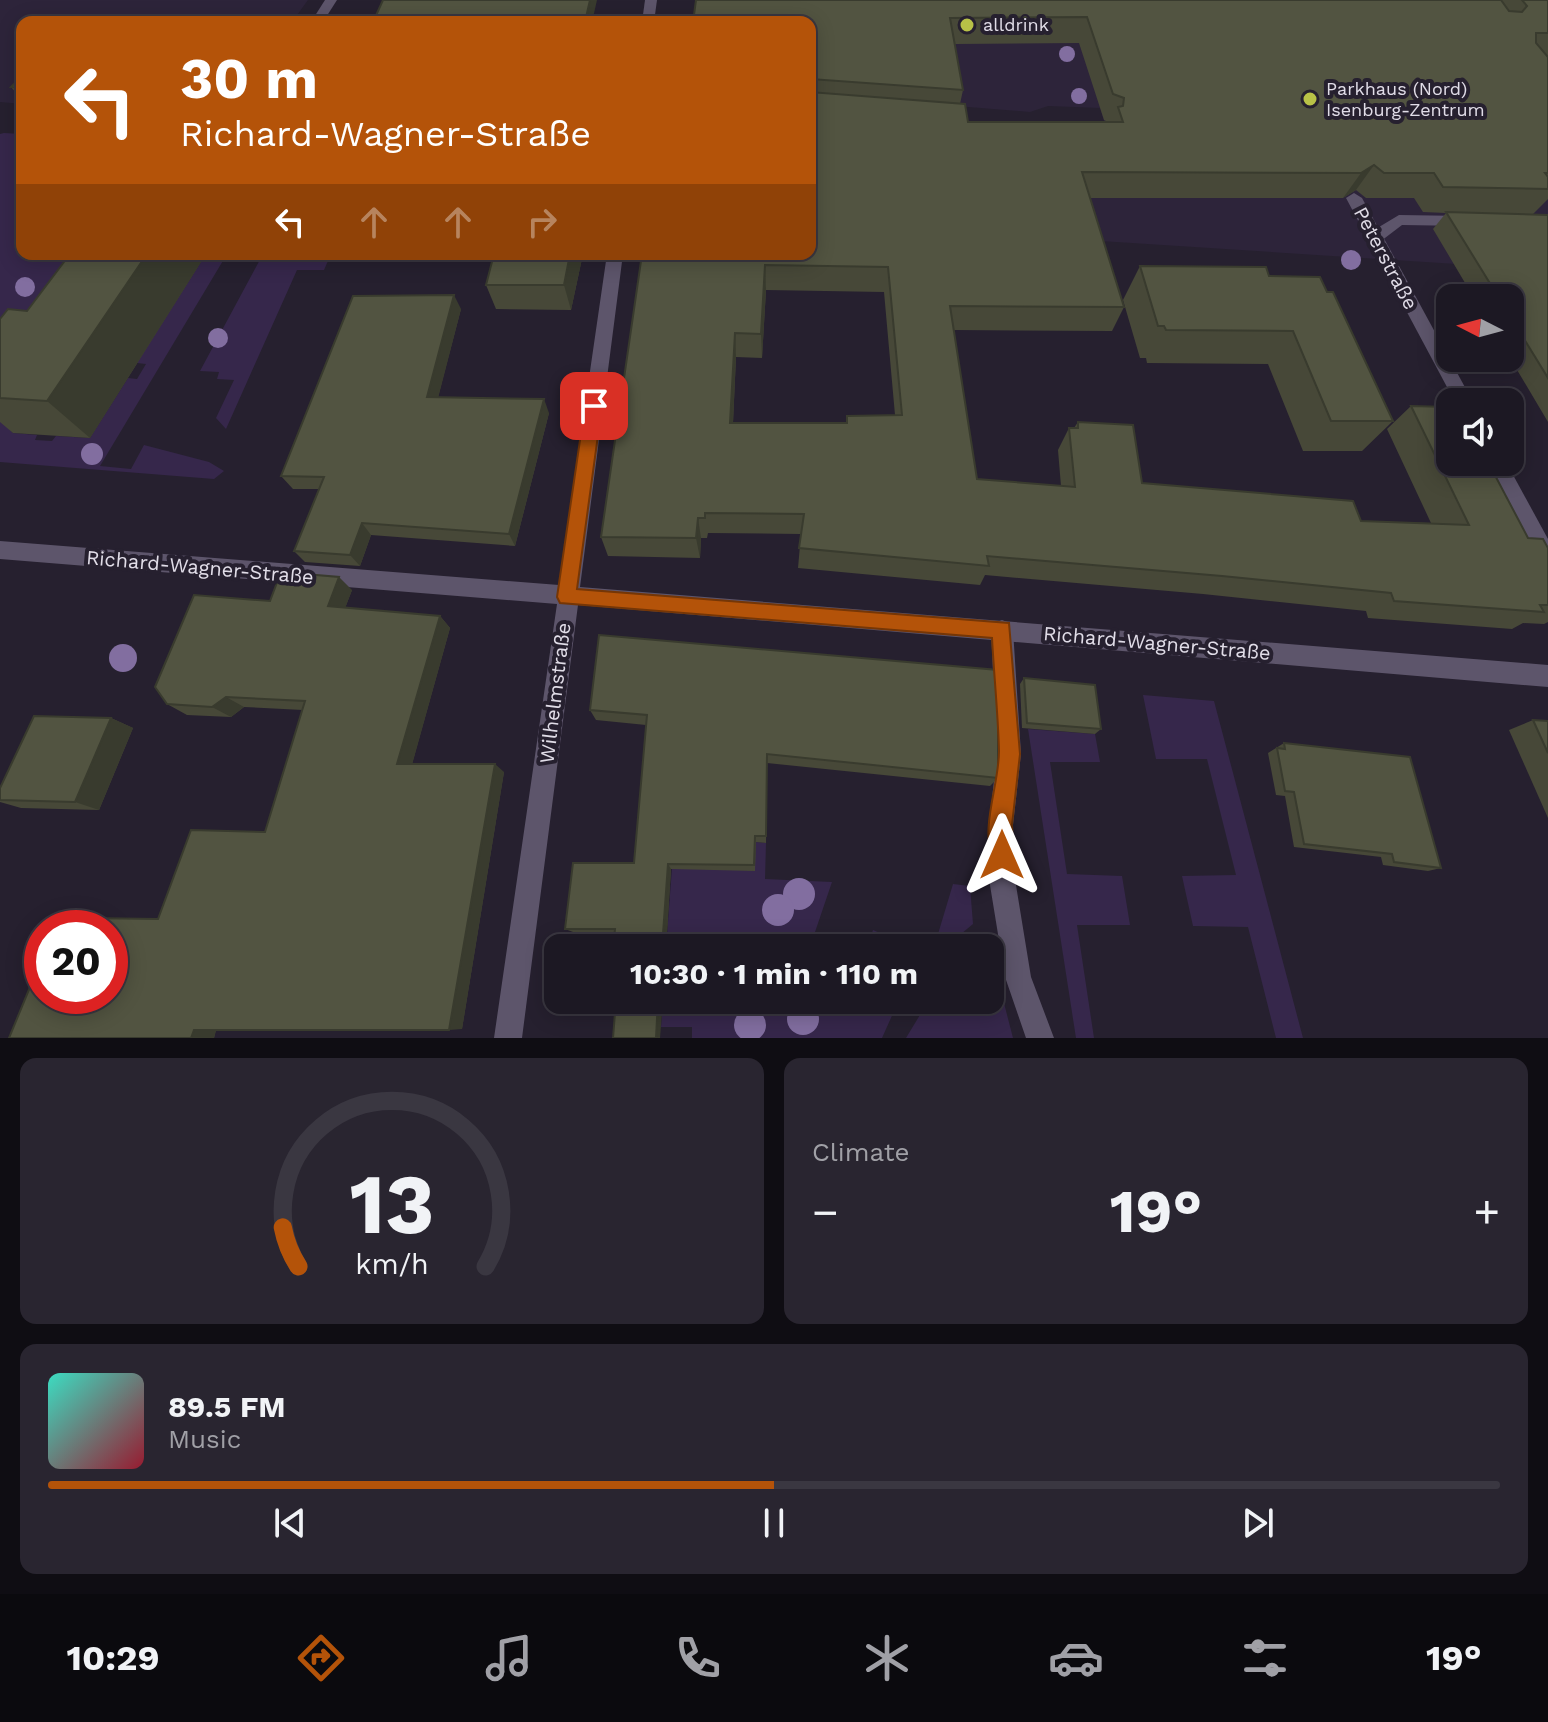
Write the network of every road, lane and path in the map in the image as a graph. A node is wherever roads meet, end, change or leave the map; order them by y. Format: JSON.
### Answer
{"nodes":[{"id":1,"x":1354,"y":198,"type":"edge"},
{"id":2,"x":1488,"y":222,"type":"edge"},
{"id":3,"x":1375,"y":237,"type":"junction"},
{"id":4,"x":614,"y":260,"type":"edge"},
{"id":5,"x":1456,"y":388,"type":"edge"},
{"id":6,"x":1504,"y":476,"type":"edge"},
{"id":7,"x":0,"y":550,"type":"edge"},
{"id":8,"x":1548,"y":559,"type":"edge"},
{"id":9,"x":567,"y":597,"type":"junction"},
{"id":10,"x":1002,"y":630,"type":"junction"},
{"id":11,"x":1548,"y":676,"type":"edge"},
{"id":12,"x":508,"y":1038,"type":"edge"},
{"id":13,"x":1040,"y":1038,"type":"edge"}],
"edges":[{"from":1,"to":3,"type":"street","name":"Peterstraße"},
{"from":2,"to":3,"type":"street"},
{"from":3,"to":5,"type":"street","name":"Peterstraße"},
{"from":4,"to":9,"type":"street","name":"Wilhelmstraße"},
{"from":6,"to":8,"type":"street"},
{"from":7,"to":9,"type":"street","name":"Richard-Wagner-Straße"},
{"from":9,"to":10,"type":"street","name":"Richard-Wagner-Straße"},
{"from":9,"to":12,"type":"street","name":"Wilhelmstraße"},
{"from":10,"to":11,"type":"street","name":"Richard-Wagner-Straße"},
{"from":10,"to":13,"type":"street"}]}
